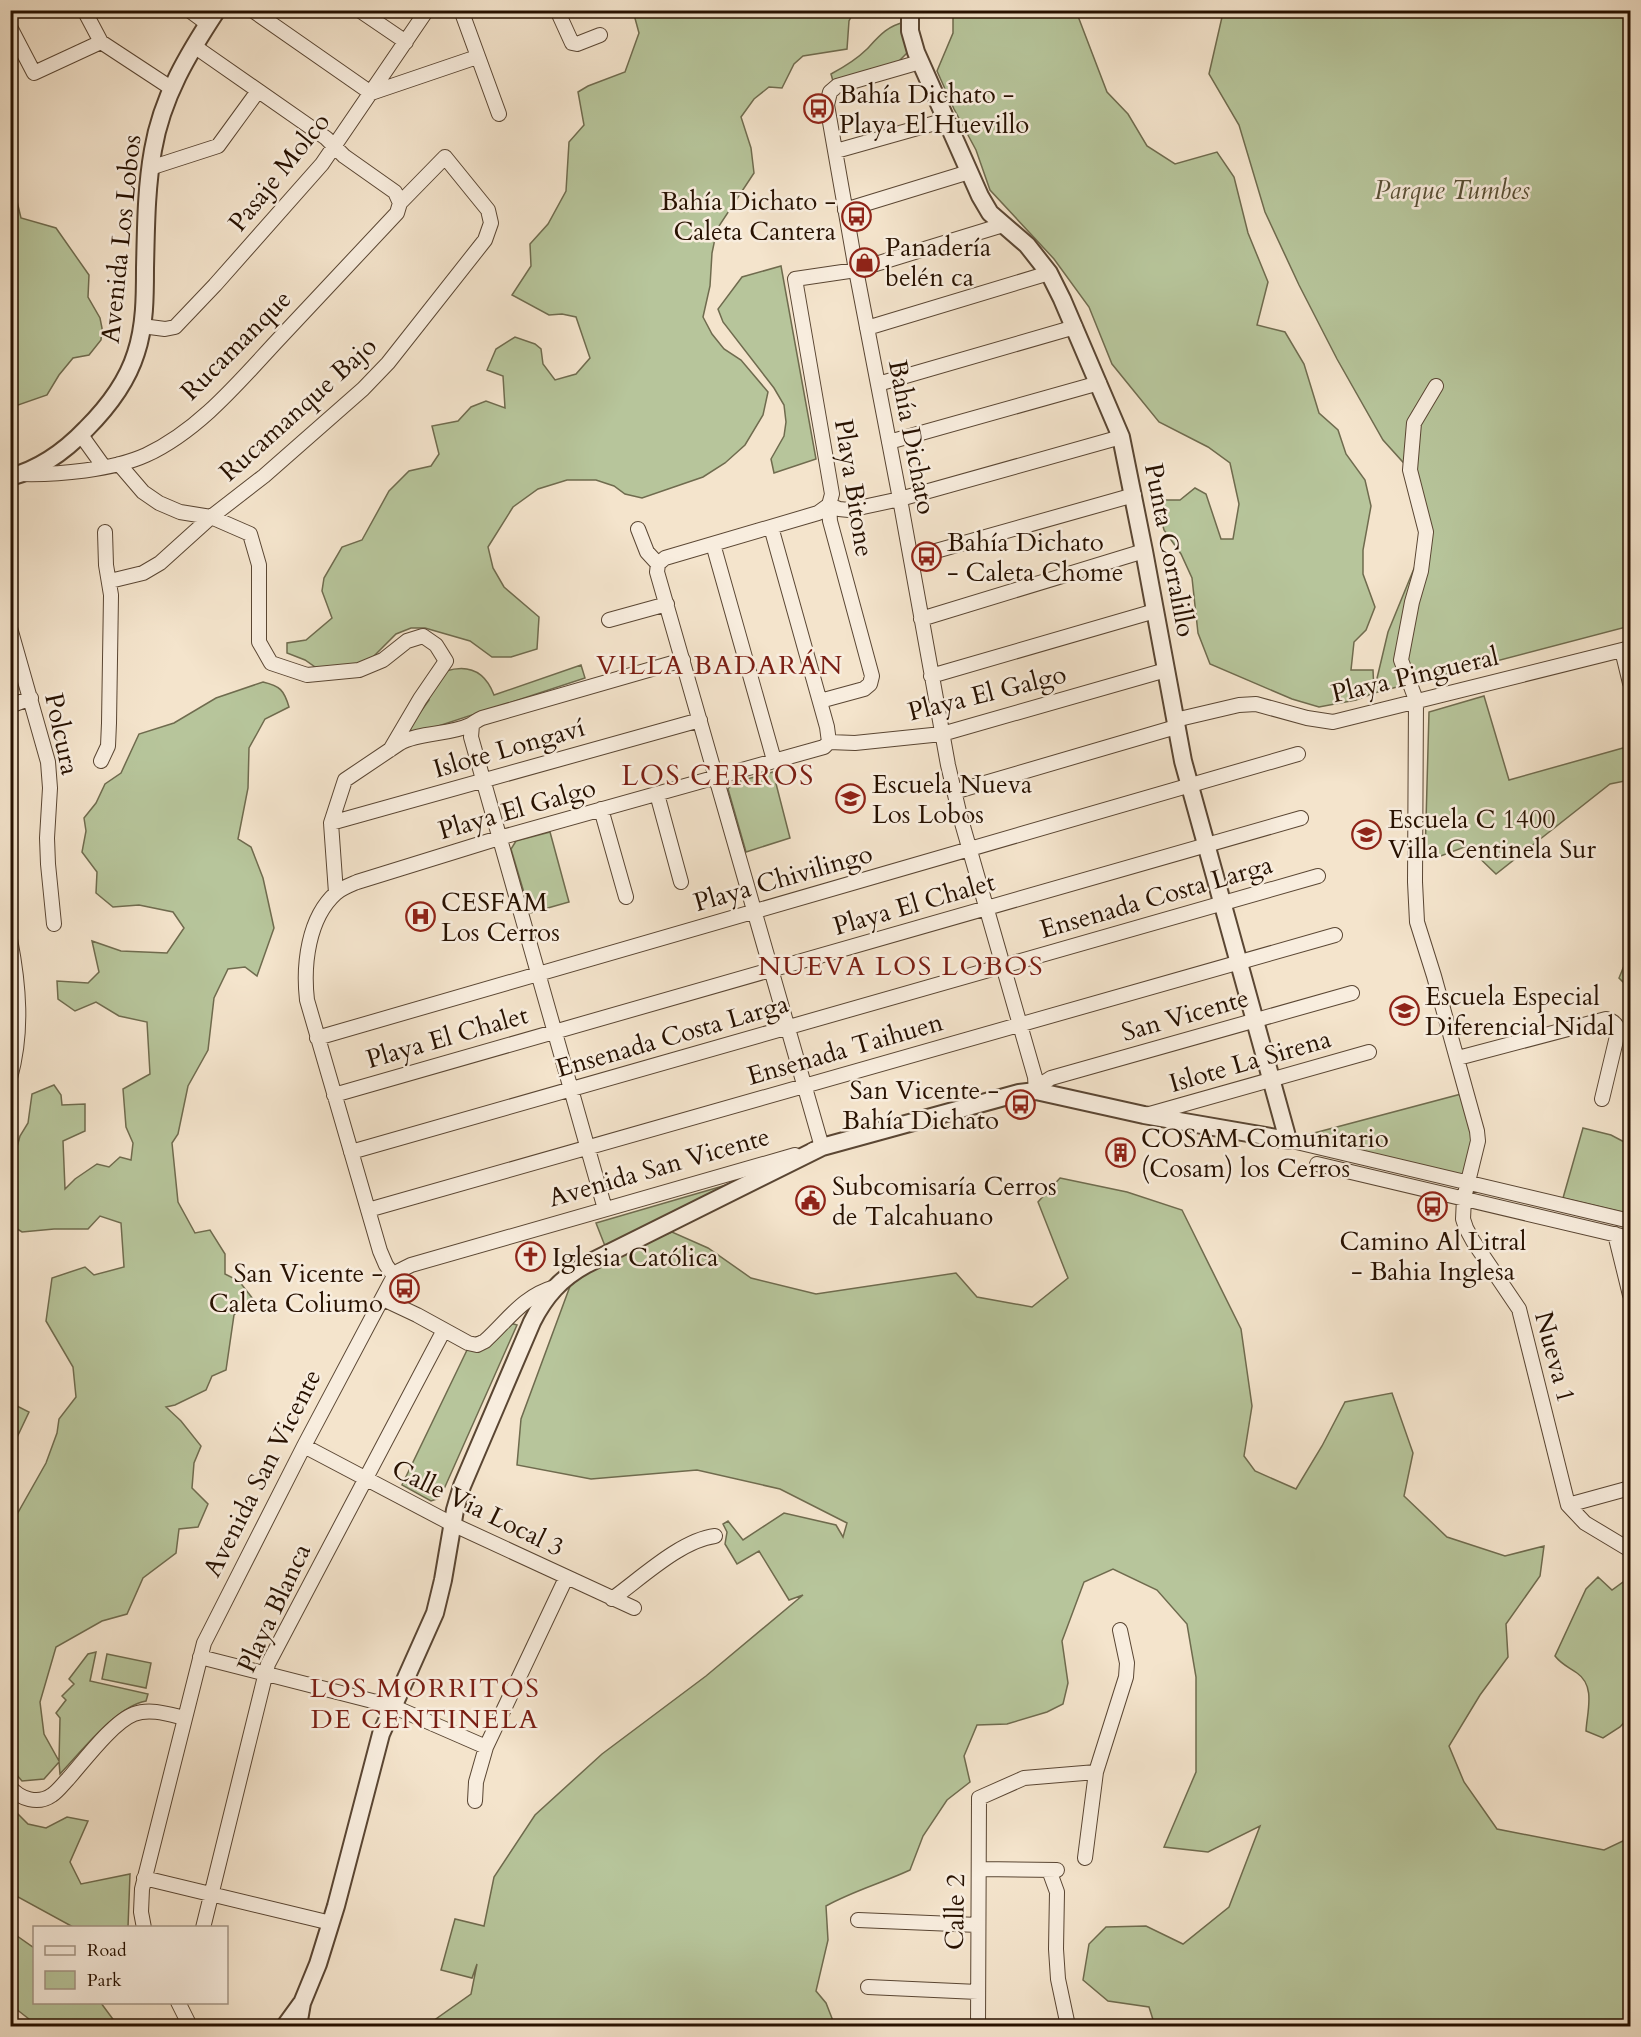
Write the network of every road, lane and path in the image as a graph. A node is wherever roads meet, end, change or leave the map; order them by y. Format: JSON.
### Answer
{"nodes":[{"id":1,"x":84,"y":10,"type":"edge"},
{"id":2,"x":189,"y":10,"type":"edge"},
{"id":3,"x":252,"y":10,"type":"edge"},
{"id":4,"x":359,"y":10,"type":"edge"},
{"id":5,"x":427,"y":10,"type":"edge"},
{"id":6,"x":461,"y":10,"type":"edge"},
{"id":7,"x":557,"y":10,"type":"edge"},
{"id":8,"x":910,"y":10,"type":"edge"},
{"id":9,"x":213,"y":17,"type":"edge"},
{"id":10,"x":10,"y":27,"type":"edge"},
{"id":11,"x":600,"y":35,"type":"dead end"},
{"id":12,"x":101,"y":42,"type":"junction"},
{"id":13,"x":406,"y":42,"type":"junction"},
{"id":14,"x":194,"y":46,"type":"junction"},
{"id":15,"x":477,"y":57,"type":"junction"},
{"id":16,"x":920,"y":62,"type":"junction"},
{"id":17,"x":171,"y":88,"type":"junction"},
{"id":18,"x":258,"y":91,"type":"junction"},
{"id":19,"x":371,"y":93,"type":"junction"},
{"id":20,"x":499,"y":114,"type":"dead end"},
{"id":21,"x":946,"y":120,"type":"junction"},
{"id":22,"x":335,"y":146,"type":"junction"},
{"id":23,"x":836,"y":152,"type":"junction"},
{"id":24,"x":445,"y":157,"type":"joint"},
{"id":25,"x":150,"y":168,"type":"junction"},
{"id":26,"x":969,"y":172,"type":"junction"},
{"id":27,"x":400,"y":203,"type":"junction"},
{"id":28,"x":845,"y":210,"type":"junction"},
{"id":29,"x":1003,"y":225,"type":"junction"},
{"id":30,"x":856,"y":270,"type":"junction"},
{"id":31,"x":1049,"y":273,"type":"junction"},
{"id":32,"x":142,"y":326,"type":"junction"},
{"id":33,"x":1075,"y":327,"type":"junction"},
{"id":34,"x":867,"y":328,"type":"junction"},
{"id":35,"x":1099,"y":383,"type":"junction"},
{"id":36,"x":878,"y":384,"type":"junction"},
{"id":37,"x":1436,"y":386,"type":"dead end"},
{"id":38,"x":81,"y":435,"type":"junction"},
{"id":39,"x":1121,"y":437,"type":"junction"},
{"id":40,"x":889,"y":442,"type":"junction"},
{"id":41,"x":119,"y":464,"type":"junction"},
{"id":42,"x":104,"y":467,"type":"junction"},
{"id":43,"x":15,"y":476,"type":"edge"},
{"id":44,"x":1134,"y":495,"type":"junction"},
{"id":45,"x":900,"y":499,"type":"junction"},
{"id":46,"x":829,"y":505,"type":"junction"},
{"id":47,"x":211,"y":517,"type":"junction"},
{"id":48,"x":771,"y":527,"type":"junction"},
{"id":49,"x":638,"y":529,"type":"dead end"},
{"id":50,"x":105,"y":532,"type":"dead end"},
{"id":51,"x":713,"y":544,"type":"junction"},
{"id":52,"x":1144,"y":551,"type":"junction"},
{"id":53,"x":911,"y":558,"type":"junction"},
{"id":54,"x":658,"y":564,"type":"junction"},
{"id":55,"x":110,"y":582,"type":"junction"},
{"id":56,"x":666,"y":604,"type":"junction"},
{"id":57,"x":1155,"y":611,"type":"junction"},
{"id":58,"x":921,"y":619,"type":"junction"},
{"id":59,"x":609,"y":620,"type":"dead end"},
{"id":60,"x":10,"y":628,"type":"edge"},
{"id":61,"x":1626,"y":649,"type":"edge"},
{"id":62,"x":683,"y":660,"type":"junction"},
{"id":63,"x":1166,"y":670,"type":"junction"},
{"id":64,"x":931,"y":676,"type":"junction"},
{"id":65,"x":1630,"y":683,"type":"edge"},
{"id":66,"x":31,"y":698,"type":"junction"},
{"id":67,"x":1416,"y":700,"type":"junction"},
{"id":68,"x":820,"y":701,"type":"junction"},
{"id":69,"x":10,"y":706,"type":"edge"},
{"id":70,"x":700,"y":720,"type":"junction"},
{"id":71,"x":1176,"y":724,"type":"junction"},
{"id":72,"x":472,"y":725,"type":"junction"},
{"id":73,"x":942,"y":734,"type":"junction"},
{"id":74,"x":829,"y":742,"type":"junction"},
{"id":75,"x":390,"y":750,"type":"junction"},
{"id":76,"x":1298,"y":754,"type":"dead end"},
{"id":77,"x":774,"y":760,"type":"junction"},
{"id":78,"x":101,"y":761,"type":"dead end"},
{"id":79,"x":716,"y":777,"type":"junction"},
{"id":80,"x":483,"y":781,"type":"junction"},
{"id":81,"x":1189,"y":785,"type":"junction"},
{"id":82,"x":954,"y":792,"type":"junction"},
{"id":83,"x":657,"y":794,"type":"junction"},
{"id":84,"x":601,"y":809,"type":"junction"},
{"id":85,"x":1301,"y":818,"type":"dead end"},
{"id":86,"x":331,"y":823,"type":"junction"},
{"id":87,"x":499,"y":838,"type":"junction"},
{"id":88,"x":1206,"y":845,"type":"junction"},
{"id":89,"x":970,"y":848,"type":"junction"},
{"id":90,"x":1318,"y":876,"type":"dead end"},
{"id":91,"x":681,"y":882,"type":"dead end"},
{"id":92,"x":336,"y":893,"type":"junction"},
{"id":93,"x":626,"y":897,"type":"dead end"},
{"id":94,"x":1222,"y":903,"type":"junction"},
{"id":95,"x":987,"y":908,"type":"junction"},
{"id":96,"x":755,"y":911,"type":"junction"},
{"id":97,"x":54,"y":924,"type":"dead end"},
{"id":98,"x":1335,"y":935,"type":"dead end"},
{"id":99,"x":10,"y":939,"type":"edge"},
{"id":100,"x":1238,"y":963,"type":"junction"},
{"id":101,"x":1003,"y":966,"type":"junction"},
{"id":102,"x":771,"y":970,"type":"junction"},
{"id":103,"x":538,"y":974,"type":"junction"},
{"id":104,"x":1352,"y":993,"type":"dead end"},
{"id":105,"x":1254,"y":1021,"type":"junction"},
{"id":106,"x":1020,"y":1024,"type":"junction"},
{"id":107,"x":788,"y":1027,"type":"junction"},
{"id":108,"x":555,"y":1032,"type":"junction"},
{"id":109,"x":317,"y":1038,"type":"junction"},
{"id":110,"x":1369,"y":1052,"type":"dead end"},
{"id":111,"x":1458,"y":1059,"type":"junction"},
{"id":112,"x":10,"y":1078,"type":"edge"},
{"id":113,"x":1270,"y":1079,"type":"junction"},
{"id":114,"x":804,"y":1086,"type":"junction"},
{"id":115,"x":571,"y":1089,"type":"junction"},
{"id":116,"x":1036,"y":1091,"type":"junction"},
{"id":117,"x":334,"y":1095,"type":"junction"},
{"id":118,"x":1602,"y":1099,"type":"dead end"},
{"id":119,"x":1144,"y":1115,"type":"junction"},
{"id":120,"x":1288,"y":1140,"type":"junction"},
{"id":121,"x":587,"y":1147,"type":"junction"},
{"id":122,"x":822,"y":1147,"type":"junction"},
{"id":123,"x":351,"y":1152,"type":"junction"},
{"id":124,"x":1317,"y":1164,"type":"dead end"},
{"id":125,"x":1468,"y":1183,"type":"junction"},
{"id":126,"x":1464,"y":1198,"type":"junction"},
{"id":127,"x":605,"y":1209,"type":"junction"},
{"id":128,"x":368,"y":1210,"type":"junction"},
{"id":129,"x":1630,"y":1221,"type":"edge"},
{"id":130,"x":1615,"y":1234,"type":"junction"},
{"id":131,"x":1630,"y":1238,"type":"edge"},
{"id":132,"x":394,"y":1276,"type":"junction"},
{"id":133,"x":555,"y":1287,"type":"junction"},
{"id":134,"x":1630,"y":1295,"type":"edge"},
{"id":135,"x":383,"y":1299,"type":"junction"},
{"id":136,"x":444,"y":1330,"type":"junction"},
{"id":137,"x":304,"y":1446,"type":"junction"},
{"id":138,"x":366,"y":1479,"type":"junction"},
{"id":139,"x":1630,"y":1488,"type":"edge"},
{"id":140,"x":1568,"y":1505,"type":"junction"},
{"id":141,"x":452,"y":1524,"type":"junction"},
{"id":142,"x":715,"y":1536,"type":"dead end"},
{"id":143,"x":1630,"y":1550,"type":"edge"},
{"id":144,"x":566,"y":1578,"type":"junction"},
{"id":145,"x":612,"y":1599,"type":"junction"},
{"id":146,"x":633,"y":1608,"type":"dead end"},
{"id":147,"x":1120,"y":1630,"type":"dead end"},
{"id":148,"x":200,"y":1657,"type":"junction"},
{"id":149,"x":266,"y":1672,"type":"junction"},
{"id":150,"x":392,"y":1706,"type":"junction"},
{"id":151,"x":184,"y":1718,"type":"junction"},
{"id":152,"x":486,"y":1747,"type":"junction"},
{"id":153,"x":1096,"y":1772,"type":"junction"},
{"id":154,"x":10,"y":1787,"type":"edge"},
{"id":155,"x":475,"y":1801,"type":"dead end"},
{"id":156,"x":1085,"y":1858,"type":"dead end"},
{"id":157,"x":979,"y":1869,"type":"junction"},
{"id":158,"x":144,"y":1878,"type":"junction"},
{"id":159,"x":212,"y":1894,"type":"junction"},
{"id":160,"x":858,"y":1920,"type":"dead end"},
{"id":161,"x":331,"y":1923,"type":"junction"},
{"id":162,"x":978,"y":1925,"type":"junction"},
{"id":163,"x":144,"y":1926,"type":"edge"},
{"id":164,"x":204,"y":1926,"type":"edge"},
{"id":165,"x":868,"y":1988,"type":"dead end"},
{"id":166,"x":978,"y":1992,"type":"junction"},
{"id":167,"x":302,"y":2003,"type":"junction"},
{"id":168,"x":181,"y":2005,"type":"edge"},
{"id":169,"x":190,"y":2026,"type":"edge"},
{"id":170,"x":285,"y":2026,"type":"edge"},
{"id":171,"x":298,"y":2026,"type":"edge"},
{"id":172,"x":978,"y":2026,"type":"edge"},
{"id":173,"x":1068,"y":2026,"type":"edge"}],
"edges":[{"from":1,"to":12,"type":"street"},
{"from":2,"to":9,"type":"street"},
{"from":3,"to":19,"type":"street"},
{"from":4,"to":13,"type":"street"},
{"from":5,"to":13,"type":"street","name":"Pasaje Molco"},
{"from":6,"to":15,"type":"street"},
{"from":7,"to":11,"type":"street"},
{"from":8,"to":16,"type":"street","name":"Punta Corralillo"},
{"from":9,"to":14,"type":"street","name":"Avenida Los Lobos"},
{"from":10,"to":12,"type":"street"},
{"from":12,"to":17,"type":"street"},
{"from":13,"to":19,"type":"street","name":"Pasaje Molco"},
{"from":14,"to":17,"type":"street","name":"Avenida Los Lobos"},
{"from":14,"to":18,"type":"street"},
{"from":15,"to":19,"type":"street"},
{"from":15,"to":20,"type":"street"},
{"from":16,"to":21,"type":"street","name":"Punta Corralillo"},
{"from":16,"to":23,"type":"street","name":"Bahía Dichato"},
{"from":17,"to":25,"type":"street","name":"Avenida Los Lobos"},
{"from":18,"to":22,"type":"street"},
{"from":18,"to":25,"type":"street"},
{"from":19,"to":22,"type":"street","name":"Pasaje Molco"},
{"from":21,"to":23,"type":"street"},
{"from":21,"to":26,"type":"street","name":"Punta Corralillo"},
{"from":22,"to":27,"type":"street"},
{"from":22,"to":32,"type":"street","name":"Pasaje Molco"},
{"from":23,"to":28,"type":"street","name":"Bahía Dichato"},
{"from":24,"to":27,"type":"street","name":"Rucamanque"},
{"from":24,"to":47,"type":"street","name":"Rucamanque Bajo"},
{"from":25,"to":32,"type":"street","name":"Avenida Los Lobos"},
{"from":26,"to":28,"type":"street"},
{"from":26,"to":29,"type":"street","name":"Punta Corralillo"},
{"from":27,"to":41,"type":"street","name":"Rucamanque"},
{"from":28,"to":30,"type":"street","name":"Bahía Dichato"},
{"from":29,"to":30,"type":"street"},
{"from":29,"to":31,"type":"street","name":"Punta Corralillo"},
{"from":30,"to":34,"type":"street","name":"Bahía Dichato"},
{"from":30,"to":46,"type":"street","name":"Playa Bitone"},
{"from":31,"to":33,"type":"street","name":"Punta Corralillo"},
{"from":31,"to":34,"type":"street"},
{"from":32,"to":38,"type":"street","name":"Avenida Los Lobos"},
{"from":33,"to":35,"type":"street","name":"Punta Corralillo"},
{"from":33,"to":36,"type":"street"},
{"from":34,"to":36,"type":"street","name":"Bahía Dichato"},
{"from":35,"to":39,"type":"street","name":"Punta Corralillo"},
{"from":35,"to":40,"type":"street"},
{"from":36,"to":40,"type":"street","name":"Bahía Dichato"},
{"from":37,"to":67,"type":"street"},
{"from":38,"to":42,"type":"street"},
{"from":38,"to":43,"type":"street","name":"Avenida Los Lobos"},
{"from":39,"to":44,"type":"street","name":"Punta Corralillo"},
{"from":39,"to":45,"type":"street"},
{"from":40,"to":45,"type":"street","name":"Bahía Dichato"},
{"from":41,"to":42,"type":"street","name":"Rucamanque"},
{"from":41,"to":47,"type":"street"},
{"from":42,"to":43,"type":"street","name":"Rucamanque"},
{"from":44,"to":52,"type":"street","name":"Punta Corralillo"},
{"from":44,"to":53,"type":"street"},
{"from":45,"to":46,"type":"street"},
{"from":45,"to":53,"type":"street","name":"Bahía Dichato"},
{"from":46,"to":48,"type":"street"},
{"from":46,"to":68,"type":"street","name":"Playa Bitone"},
{"from":47,"to":55,"type":"street"},
{"from":47,"to":75,"type":"street"},
{"from":48,"to":51,"type":"street"},
{"from":48,"to":68,"type":"street"},
{"from":49,"to":54,"type":"street"},
{"from":50,"to":55,"type":"street"},
{"from":51,"to":54,"type":"street"},
{"from":51,"to":77,"type":"street"},
{"from":52,"to":57,"type":"street","name":"Punta Corralillo"},
{"from":52,"to":58,"type":"street"},
{"from":53,"to":58,"type":"street","name":"Bahía Dichato"},
{"from":54,"to":56,"type":"street"},
{"from":55,"to":78,"type":"street"},
{"from":56,"to":59,"type":"street"},
{"from":56,"to":62,"type":"street"},
{"from":57,"to":63,"type":"street","name":"Punta Corralillo"},
{"from":57,"to":64,"type":"street"},
{"from":58,"to":64,"type":"street","name":"Bahía Dichato"},
{"from":60,"to":66,"type":"street","name":"Polcura"},
{"from":61,"to":65,"type":"street"},
{"from":61,"to":67,"type":"street","name":"Playa Pingueral"},
{"from":62,"to":70,"type":"street"},
{"from":62,"to":72,"type":"street"},
{"from":63,"to":71,"type":"street","name":"Punta Corralillo"},
{"from":63,"to":73,"type":"street","name":"Playa El Galgo"},
{"from":64,"to":73,"type":"street","name":"Bahía Dichato"},
{"from":66,"to":69,"type":"street"},
{"from":66,"to":97,"type":"street","name":"Polcura"},
{"from":67,"to":71,"type":"street","name":"Playa Pingueral"},
{"from":67,"to":111,"type":"street","name":"Nueva 1"},
{"from":68,"to":74,"type":"street"},
{"from":70,"to":79,"type":"street"},
{"from":70,"to":80,"type":"street","name":"Islote Longaví"},
{"from":71,"to":81,"type":"street","name":"Punta Corralillo"},
{"from":71,"to":82,"type":"street","name":"Playa Pingueral"},
{"from":72,"to":75,"type":"street"},
{"from":72,"to":80,"type":"street"},
{"from":73,"to":74,"type":"street","name":"Playa El Galgo"},
{"from":73,"to":82,"type":"street","name":"Bahía Dichato"},
{"from":74,"to":77,"type":"street","name":"Playa El Galgo"},
{"from":75,"to":86,"type":"street"},
{"from":76,"to":81,"type":"street","name":"Playa Chivilingo"},
{"from":77,"to":79,"type":"street","name":"Playa El Galgo"},
{"from":79,"to":83,"type":"street","name":"Playa El Galgo"},
{"from":79,"to":96,"type":"street"},
{"from":80,"to":86,"type":"street","name":"Islote Longaví"},
{"from":80,"to":87,"type":"street"},
{"from":81,"to":88,"type":"street","name":"Punta Corralillo"},
{"from":81,"to":89,"type":"street","name":"Playa Chivilingo"},
{"from":82,"to":89,"type":"street","name":"Bahía Dichato"},
{"from":83,"to":84,"type":"street","name":"Playa El Galgo"},
{"from":83,"to":91,"type":"street"},
{"from":84,"to":87,"type":"street","name":"Playa El Galgo"},
{"from":84,"to":93,"type":"street"},
{"from":85,"to":88,"type":"street","name":"Playa El Chalet"},
{"from":86,"to":92,"type":"street"},
{"from":87,"to":92,"type":"street","name":"Playa El Galgo"},
{"from":87,"to":103,"type":"street"},
{"from":88,"to":94,"type":"street","name":"Punta Corralillo"},
{"from":88,"to":95,"type":"street","name":"Playa El Chalet"},
{"from":89,"to":95,"type":"street","name":"Bahía Dichato"},
{"from":89,"to":96,"type":"street","name":"Playa Chivilingo"},
{"from":90,"to":94,"type":"street","name":"Ensenada Costa Larga"},
{"from":92,"to":109,"type":"street"},
{"from":94,"to":100,"type":"street","name":"Punta Corralillo"},
{"from":94,"to":101,"type":"street","name":"Ensenada Costa Larga"},
{"from":95,"to":101,"type":"street","name":"Bahía Dichato"},
{"from":95,"to":102,"type":"street","name":"Playa El Chalet"},
{"from":96,"to":102,"type":"street"},
{"from":96,"to":103,"type":"street","name":"Playa Chivilingo"},
{"from":98,"to":100,"type":"street","name":"Ensenada Taihuen"},
{"from":99,"to":112,"type":"street"},
{"from":100,"to":105,"type":"street","name":"Punta Corralillo"},
{"from":100,"to":106,"type":"street","name":"Ensenada Taihuen"},
{"from":101,"to":106,"type":"street","name":"Bahía Dichato"},
{"from":101,"to":107,"type":"street","name":"Ensenada Costa Larga"},
{"from":102,"to":107,"type":"street"},
{"from":102,"to":108,"type":"street","name":"Playa El Chalet"},
{"from":103,"to":108,"type":"street"},
{"from":103,"to":109,"type":"street","name":"Playa Chivilingo"},
{"from":104,"to":105,"type":"street","name":"San Vicente"},
{"from":105,"to":113,"type":"street","name":"Punta Corralillo"},
{"from":105,"to":116,"type":"street","name":"San Vicente"},
{"from":106,"to":114,"type":"street","name":"Ensenada Taihuen"},
{"from":106,"to":116,"type":"street","name":"Bahía Dichato"},
{"from":107,"to":114,"type":"street"},
{"from":107,"to":115,"type":"street","name":"Ensenada Costa Larga"},
{"from":108,"to":115,"type":"street"},
{"from":108,"to":117,"type":"street","name":"Playa El Chalet"},
{"from":109,"to":117,"type":"street"},
{"from":110,"to":113,"type":"street","name":"Islote La Sirena"},
{"from":111,"to":118,"type":"street"},
{"from":111,"to":125,"type":"street","name":"Nueva 1"},
{"from":113,"to":119,"type":"street","name":"Islote La Sirena"},
{"from":113,"to":120,"type":"street","name":"Punta Corralillo"},
{"from":114,"to":121,"type":"street","name":"Ensenada Taihuen"},
{"from":114,"to":122,"type":"street"},
{"from":115,"to":121,"type":"street"},
{"from":115,"to":123,"type":"street","name":"Ensenada Costa Larga"},
{"from":116,"to":119,"type":"street","name":"Avenida San Vicente"},
{"from":116,"to":122,"type":"street","name":"Avenida San Vicente"},
{"from":117,"to":123,"type":"street"},
{"from":119,"to":120,"type":"street","name":"Avenida San Vicente"},
{"from":120,"to":125,"type":"street","name":"Avenida San Vicente"},
{"from":121,"to":127,"type":"street"},
{"from":121,"to":128,"type":"street","name":"Ensenada Taihuen"},
{"from":122,"to":127,"type":"street","name":"Avenida San Vicente"},
{"from":122,"to":133,"type":"street"},
{"from":123,"to":128,"type":"street"},
{"from":124,"to":126,"type":"street"},
{"from":125,"to":126,"type":"street","name":"Nueva 1"},
{"from":125,"to":129,"type":"street","name":"Avenida San Vicente"},
{"from":126,"to":130,"type":"street"},
{"from":126,"to":140,"type":"street","name":"Nueva 1"},
{"from":127,"to":132,"type":"street","name":"Avenida San Vicente"},
{"from":128,"to":132,"type":"street"},
{"from":130,"to":131,"type":"street"},
{"from":130,"to":134,"type":"street"},
{"from":132,"to":135,"type":"street","name":"Avenida San Vicente"},
{"from":133,"to":136,"type":"street"},
{"from":133,"to":141,"type":"street"},
{"from":135,"to":136,"type":"street"},
{"from":135,"to":137,"type":"street","name":"Avenida San Vicente"},
{"from":136,"to":138,"type":"street","name":"Playa Blanca"},
{"from":137,"to":138,"type":"street","name":"Calle Via Local 3"},
{"from":137,"to":148,"type":"street","name":"Avenida San Vicente"},
{"from":138,"to":141,"type":"street","name":"Calle Via Local 3"},
{"from":138,"to":149,"type":"street","name":"Playa Blanca"},
{"from":139,"to":140,"type":"street"},
{"from":140,"to":143,"type":"street"},
{"from":141,"to":144,"type":"street","name":"Calle Via Local 3"},
{"from":141,"to":150,"type":"street"},
{"from":142,"to":145,"type":"street"},
{"from":144,"to":145,"type":"street","name":"Calle Via Local 3"},
{"from":144,"to":152,"type":"street"},
{"from":145,"to":146,"type":"street","name":"Calle Via Local 3"},
{"from":147,"to":153,"type":"street"},
{"from":148,"to":149,"type":"street"},
{"from":148,"to":151,"type":"street","name":"Avenida San Vicente"},
{"from":149,"to":150,"type":"street"},
{"from":149,"to":159,"type":"street","name":"Playa Blanca"},
{"from":150,"to":152,"type":"street"},
{"from":150,"to":161,"type":"street"},
{"from":151,"to":154,"type":"street"},
{"from":151,"to":158,"type":"street","name":"Avenida San Vicente"},
{"from":152,"to":155,"type":"street"},
{"from":153,"to":156,"type":"street"},
{"from":153,"to":157,"type":"street","name":"Calle 2"},
{"from":157,"to":162,"type":"street","name":"Calle 2"},
{"from":157,"to":173,"type":"street"},
{"from":158,"to":159,"type":"street"},
{"from":158,"to":163,"type":"street","name":"Avenida San Vicente"},
{"from":159,"to":161,"type":"street"},
{"from":159,"to":164,"type":"street","name":"Playa Blanca"},
{"from":160,"to":162,"type":"street"},
{"from":161,"to":167,"type":"street"},
{"from":162,"to":166,"type":"street","name":"Calle 2"},
{"from":165,"to":166,"type":"street"},
{"from":166,"to":172,"type":"street","name":"Calle 2"},
{"from":167,"to":170,"type":"street"},
{"from":167,"to":171,"type":"street"},
{"from":168,"to":169,"type":"street"}]}
